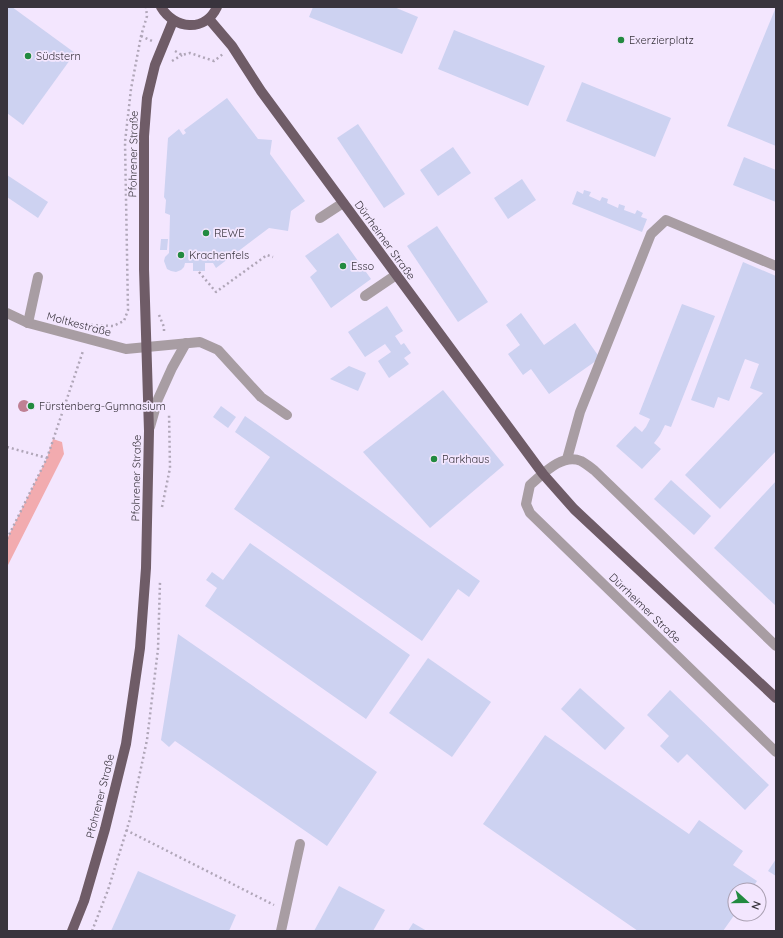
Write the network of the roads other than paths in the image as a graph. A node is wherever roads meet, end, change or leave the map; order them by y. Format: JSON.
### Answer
{"nodes":[{"id":1,"x":161,"y":7,"type":"edge"},
{"id":2,"x":217,"y":7,"type":"edge"},
{"id":3,"x":209,"y":19,"type":"junction"},
{"id":4,"x":172,"y":21,"type":"junction"},
{"id":5,"x":343,"y":203,"type":"junction"},
{"id":6,"x":320,"y":218,"type":"dead end"},
{"id":7,"x":776,"y":266,"type":"edge"},
{"id":8,"x":396,"y":275,"type":"junction"},
{"id":9,"x":38,"y":277,"type":"dead end"},
{"id":10,"x":365,"y":296,"type":"dead end"},
{"id":11,"x":7,"y":313,"type":"edge"},
{"id":12,"x":28,"y":323,"type":"junction"},
{"id":13,"x":186,"y":343,"type":"junction"},
{"id":14,"x":146,"y":348,"type":"junction"},
{"id":15,"x":287,"y":415,"type":"dead end"},
{"id":16,"x":149,"y":431,"type":"junction"},
{"id":17,"x":567,"y":459,"type":"junction"},
{"id":18,"x":543,"y":474,"type":"junction"},
{"id":19,"x":776,"y":646,"type":"edge"},
{"id":20,"x":776,"y":698,"type":"edge"},
{"id":21,"x":776,"y":752,"type":"edge"},
{"id":22,"x":300,"y":844,"type":"dead end"},
{"id":23,"x":72,"y":931,"type":"edge"},
{"id":24,"x":281,"y":931,"type":"edge"}],
"edges":[{"from":1,"to":4,"type":"main road"},
{"from":2,"to":3,"type":"main road"},
{"from":3,"to":4,"type":"main road"},
{"from":3,"to":5,"type":"main road","name":"Dürrheimer Straße"},
{"from":4,"to":14,"type":"main road","name":"Pfohrener Straße"},
{"from":5,"to":6,"type":"street"},
{"from":5,"to":8,"type":"main road","name":"Dürrheimer Straße"},
{"from":7,"to":17,"type":"street"},
{"from":8,"to":10,"type":"street"},
{"from":8,"to":18,"type":"main road","name":"Dürrheimer Straße"},
{"from":9,"to":12,"type":"street"},
{"from":11,"to":12,"type":"street","name":"Moltkestraße"},
{"from":12,"to":14,"type":"street","name":"Moltkestraße"},
{"from":13,"to":14,"type":"street","name":"Moltkestraße"},
{"from":13,"to":15,"type":"street","name":"Moltkestraße"},
{"from":13,"to":16,"type":"street"},
{"from":14,"to":16,"type":"main road","name":"Pfohrener Straße"},
{"from":16,"to":23,"type":"main road","name":"Pfohrener Straße"},
{"from":17,"to":18,"type":"street","name":"Dürrheimer Straße"},
{"from":17,"to":19,"type":"street"},
{"from":18,"to":20,"type":"main road","name":"Dürrheimer Straße"},
{"from":18,"to":21,"type":"street","name":"Dürrheimer Straße"},
{"from":22,"to":24,"type":"street"}]}
